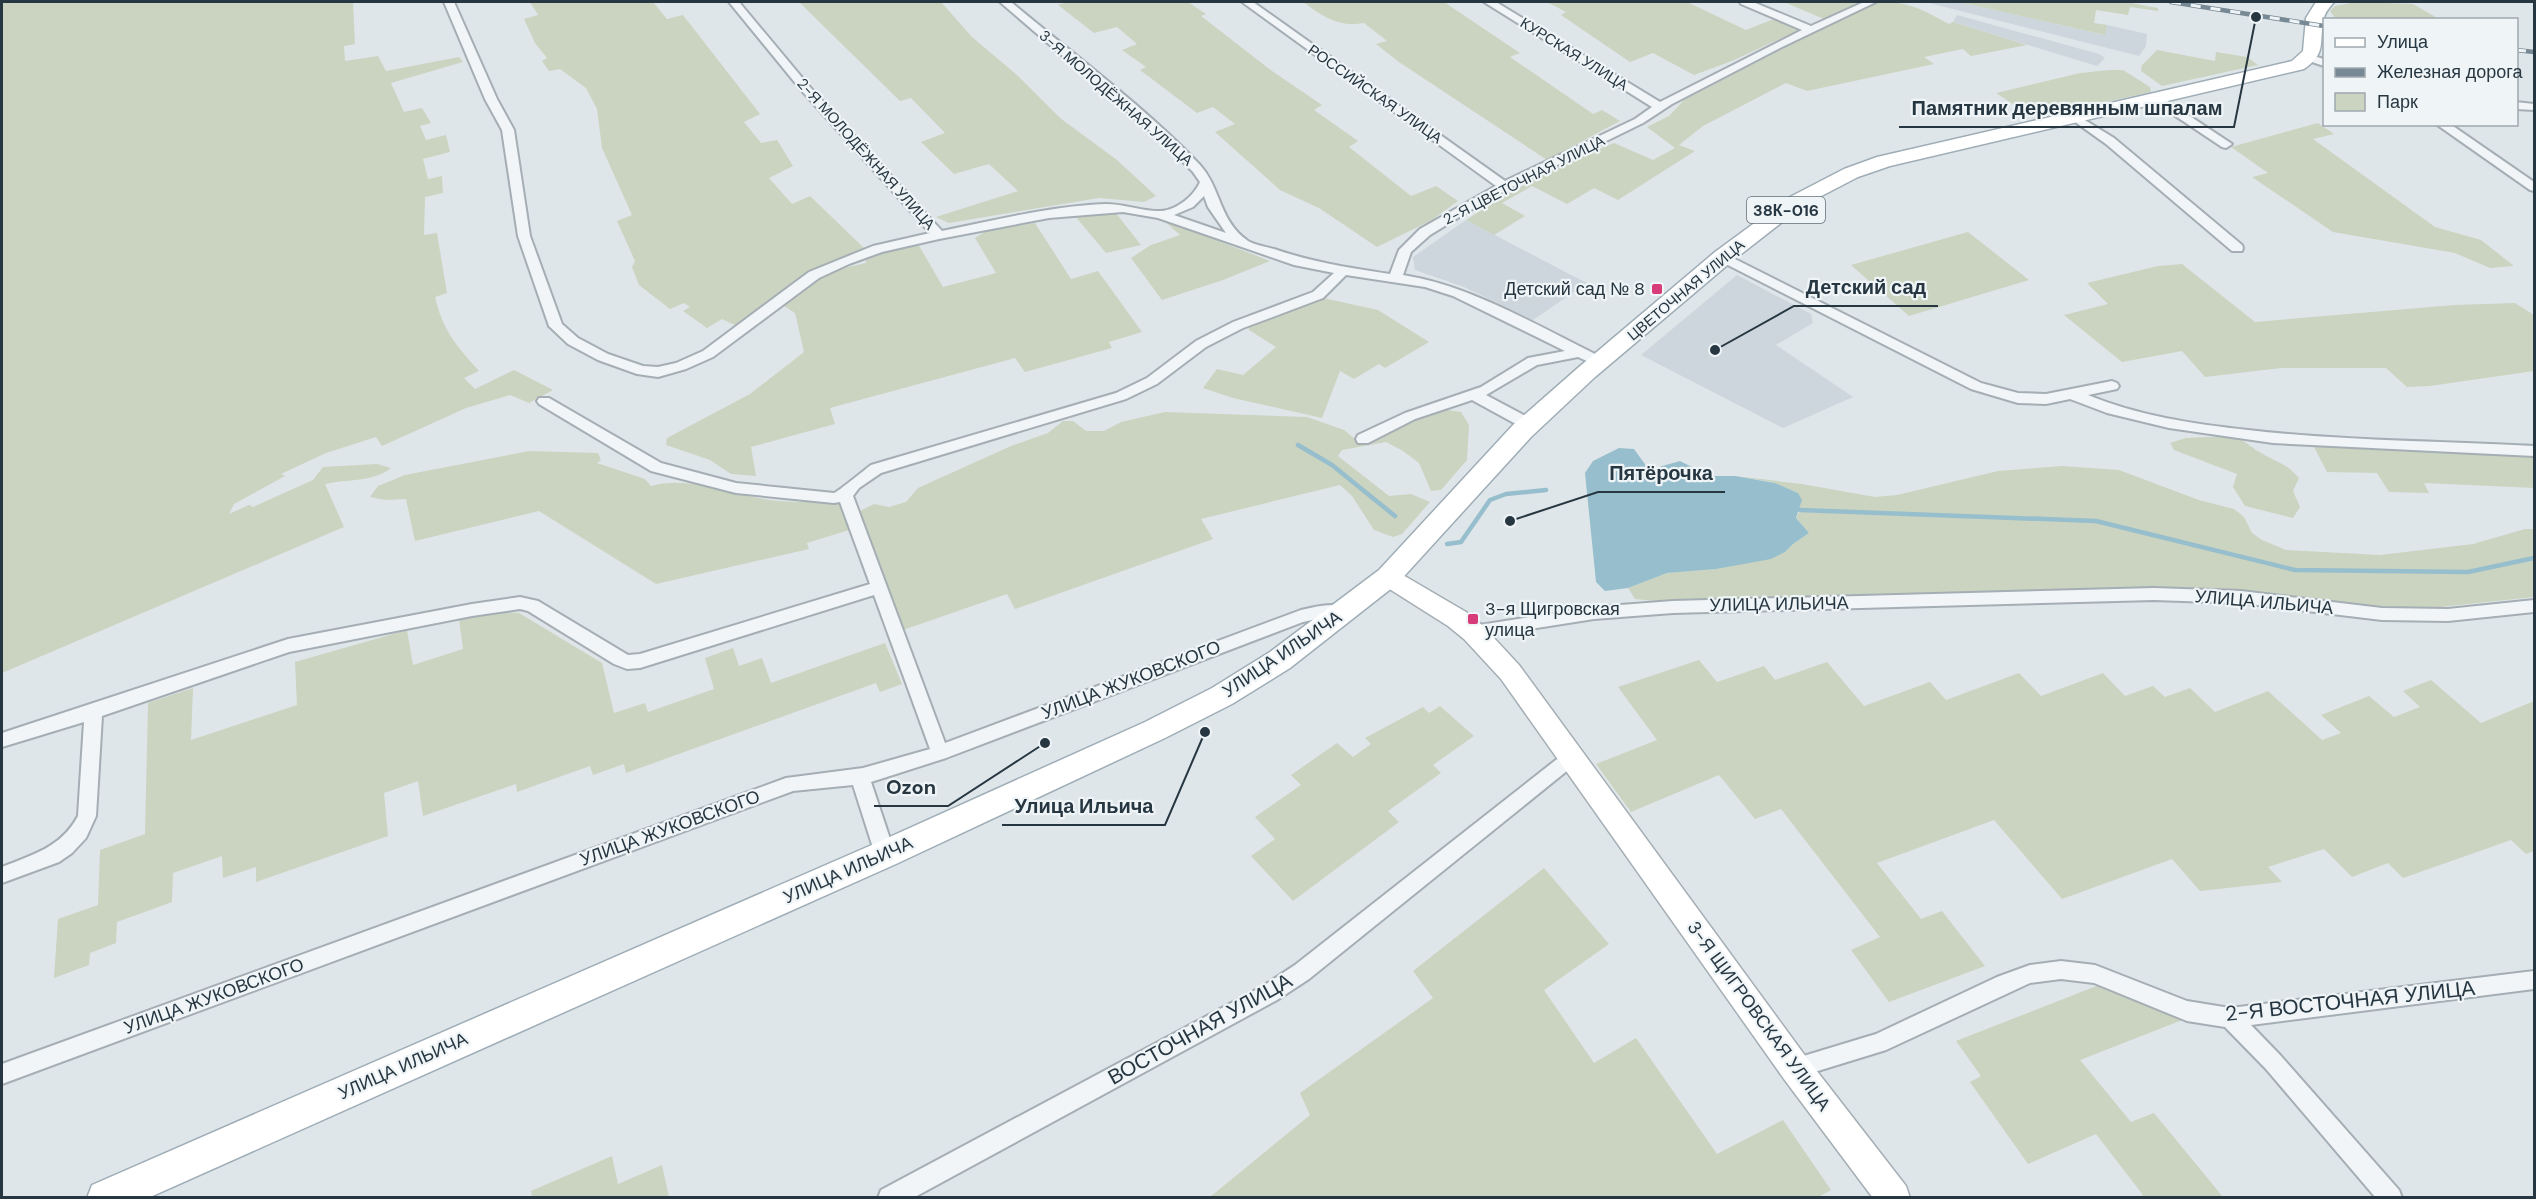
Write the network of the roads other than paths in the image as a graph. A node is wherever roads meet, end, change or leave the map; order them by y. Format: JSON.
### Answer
{"nodes":[{"id":1,"x":449,"y":2,"type":"edge"},
{"id":2,"x":734,"y":2,"type":"edge"},
{"id":3,"x":1005,"y":2,"type":"edge"},
{"id":4,"x":1246,"y":2,"type":"edge"},
{"id":5,"x":1489,"y":2,"type":"edge"},
{"id":6,"x":1745,"y":2,"type":"edge"},
{"id":7,"x":1871,"y":2,"type":"edge"},
{"id":8,"x":2325,"y":2,"type":"edge"},
{"id":9,"x":1810,"y":29,"type":"junction"},
{"id":10,"x":2317,"y":60,"type":"edge"},
{"id":11,"x":2157,"y":99,"type":"junction"},
{"id":12,"x":2518,"y":105,"type":"edge"},
{"id":13,"x":2535,"y":106,"type":"edge"},
{"id":14,"x":1660,"y":107,"type":"junction"},
{"id":15,"x":2075,"y":117,"type":"junction"},
{"id":16,"x":2444,"y":126,"type":"edge"},
{"id":17,"x":2226,"y":144,"type":"dead end"},
{"id":18,"x":1206,"y":182,"type":"junction"},
{"id":19,"x":1504,"y":186,"type":"junction"},
{"id":20,"x":2535,"y":188,"type":"edge"},
{"id":21,"x":1161,"y":215,"type":"junction"},
{"id":22,"x":939,"y":235,"type":"junction"},
{"id":23,"x":1250,"y":247,"type":"junction"},
{"id":24,"x":2237,"y":248,"type":"dead end"},
{"id":25,"x":1723,"y":257,"type":"junction"},
{"id":26,"x":1343,"y":271,"type":"junction"},
{"id":27,"x":1395,"y":278,"type":"junction"},
{"id":28,"x":1591,"y":357,"type":"junction"},
{"id":29,"x":2112,"y":386,"type":"dead end"},
{"id":30,"x":2071,"y":394,"type":"junction"},
{"id":31,"x":1474,"y":395,"type":"junction"},
{"id":32,"x":544,"y":401,"type":"dead end"},
{"id":33,"x":1530,"y":425,"type":"junction"},
{"id":34,"x":1363,"y":439,"type":"dead end"},
{"id":35,"x":2535,"y":451,"type":"edge"},
{"id":36,"x":845,"y":495,"type":"junction"},
{"id":37,"x":1388,"y":577,"type":"junction"},
{"id":38,"x":877,"y":588,"type":"junction"},
{"id":39,"x":2535,"y":606,"type":"edge"},
{"id":40,"x":1346,"y":612,"type":"junction"},
{"id":41,"x":1473,"y":632,"type":"junction"},
{"id":42,"x":93,"y":712,"type":"junction"},
{"id":43,"x":2,"y":740,"type":"edge"},
{"id":44,"x":940,"y":753,"type":"junction"},
{"id":45,"x":1572,"y":757,"type":"junction"},
{"id":46,"x":860,"y":777,"type":"junction"},
{"id":47,"x":885,"y":854,"type":"junction"},
{"id":48,"x":2,"y":875,"type":"edge"},
{"id":49,"x":2535,"y":980,"type":"edge"},
{"id":50,"x":2230,"y":1018,"type":"junction"},
{"id":51,"x":1795,"y":1068,"type":"junction"},
{"id":52,"x":2,"y":1074,"type":"edge"},
{"id":53,"x":105,"y":1197,"type":"edge"},
{"id":54,"x":889,"y":1197,"type":"edge"},
{"id":55,"x":1894,"y":1197,"type":"edge"},
{"id":56,"x":2391,"y":1197,"type":"edge"}],
"edges":[{"from":1,"to":22,"type":"street"},
{"from":2,"to":22,"type":"street","name":"2-Я МОЛОДЁЖНАЯ УЛИЦА"},
{"from":3,"to":18,"type":"street","name":"3-Я МОЛОДЁЖНАЯ УЛИЦА"},
{"from":4,"to":19,"type":"street","name":"РОССИЙСКАЯ УЛИЦА"},
{"from":5,"to":14,"type":"street","name":"КУРСКАЯ УЛИЦА"},
{"from":6,"to":9,"type":"street"},
{"from":7,"to":9,"type":"street","name":"2-Я ЦВЕТОЧНАЯ УЛИЦА"},
{"from":8,"to":10,"type":"main road","name":"ЦВЕТОЧНАЯ УЛИЦА","number":"38К-016"},
{"from":9,"to":14,"type":"street","name":"2-Я ЦВЕТОЧНАЯ УЛИЦА"},
{"from":10,"to":11,"type":"main road","name":"ЦВЕТОЧНАЯ УЛИЦА","number":"38К-016"},
{"from":11,"to":15,"type":"main road","name":"ЦВЕТОЧНАЯ УЛИЦА","number":"38К-016"},
{"from":11,"to":17,"type":"street"},
{"from":12,"to":13,"type":"street"},
{"from":14,"to":19,"type":"street","name":"2-Я ЦВЕТОЧНАЯ УЛИЦА"},
{"from":15,"to":24,"type":"street"},
{"from":15,"to":25,"type":"main road","name":"ЦВЕТОЧНАЯ УЛИЦА","number":"38К-016"},
{"from":16,"to":20,"type":"street"},
{"from":18,"to":21,"type":"street","name":"3-Я МОЛОДЁЖНАЯ УЛИЦА"},
{"from":18,"to":23,"type":"street"},
{"from":19,"to":27,"type":"street","name":"2-Я ЦВЕТОЧНАЯ УЛИЦА"},
{"from":21,"to":22,"type":"street","name":"2-Я МОЛОДЁЖНАЯ УЛИЦА"},
{"from":21,"to":23,"type":"street","name":"2-Я МОЛОДЁЖНАЯ УЛИЦА"},
{"from":23,"to":26,"type":"street","name":"2-Я МОЛОДЁЖНАЯ УЛИЦА"},
{"from":25,"to":28,"type":"main road","name":"ЦВЕТОЧНАЯ УЛИЦА","number":"38К-016"},
{"from":25,"to":30,"type":"street"},
{"from":26,"to":27,"type":"street","name":"2-Я МОЛОДЁЖНАЯ УЛИЦА"},
{"from":26,"to":36,"type":"street"},
{"from":27,"to":28,"type":"street"},
{"from":28,"to":31,"type":"street"},
{"from":28,"to":33,"type":"main road","name":"ЦВЕТОЧНАЯ УЛИЦА","number":"38К-016"},
{"from":29,"to":30,"type":"street"},
{"from":30,"to":35,"type":"street"},
{"from":31,"to":33,"type":"street"},
{"from":31,"to":34,"type":"street"},
{"from":32,"to":36,"type":"street"},
{"from":33,"to":37,"type":"main road","name":"ЦВЕТОЧНАЯ УЛИЦА","number":"38К-016"},
{"from":36,"to":38,"type":"street"},
{"from":37,"to":40,"type":"main road","name":"УЛИЦА ИЛЬИЧА"},
{"from":37,"to":41,"type":"street"},
{"from":38,"to":42,"type":"street"},
{"from":38,"to":44,"type":"street"},
{"from":39,"to":41,"type":"street","name":"УЛИЦА ИЛЬИЧА"},
{"from":40,"to":44,"type":"street","name":"УЛИЦА ЖУКОВСКОГО"},
{"from":40,"to":47,"type":"main road","name":"УЛИЦА ИЛЬИЧА"},
{"from":41,"to":45,"type":"street","name":"3-Я ЩИГРОВСКАЯ УЛИЦА"},
{"from":42,"to":43,"type":"street"},
{"from":42,"to":48,"type":"street"},
{"from":44,"to":46,"type":"street","name":"УЛИЦА ЖУКОВСКОГО"},
{"from":45,"to":51,"type":"street","name":"3-Я ЩИГРОВСКАЯ УЛИЦА"},
{"from":45,"to":54,"type":"street","name":"ВОСТОЧНАЯ УЛИЦА"},
{"from":46,"to":47,"type":"street"},
{"from":46,"to":52,"type":"street","name":"УЛИЦА ЖУКОВСКОГО"},
{"from":47,"to":53,"type":"main road","name":"УЛИЦА ИЛЬИЧА"},
{"from":49,"to":50,"type":"street","name":"2-Я ВОСТОЧНАЯ УЛИЦА"},
{"from":50,"to":51,"type":"street","name":"2-Я ВОСТОЧНАЯ УЛИЦА"},
{"from":50,"to":56,"type":"street"},
{"from":51,"to":55,"type":"street","name":"3-Я ЩИГРОВСКАЯ УЛИЦА"}]}
